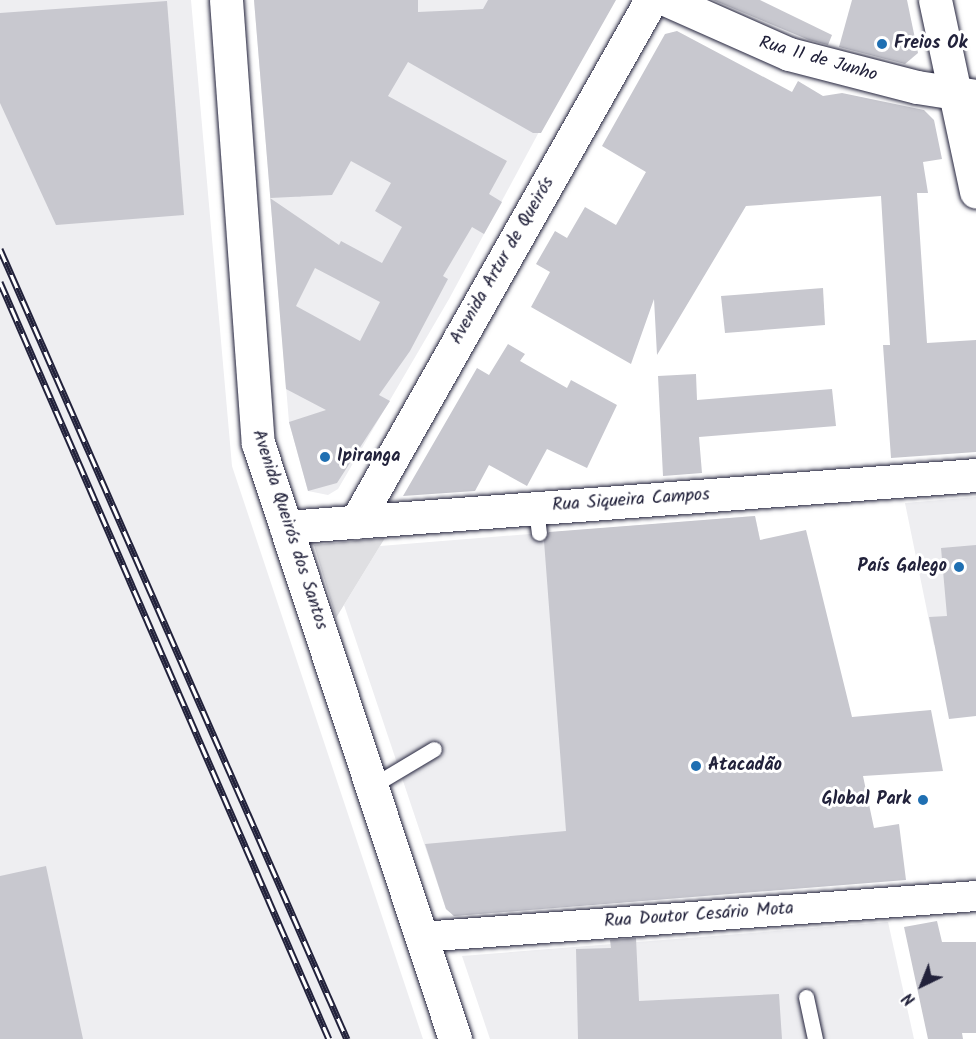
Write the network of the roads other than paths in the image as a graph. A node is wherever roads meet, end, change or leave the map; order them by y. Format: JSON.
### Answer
{"nodes":[{"id":1,"x":226,"y":0,"type":"edge"},
{"id":2,"x":651,"y":0,"type":"edge"},
{"id":3,"x":667,"y":0,"type":"edge"},
{"id":4,"x":935,"y":0,"type":"edge"},
{"id":5,"x":965,"y":94,"type":"edge"},
{"id":6,"x":976,"y":192,"type":"edge"},
{"id":7,"x":976,"y":475,"type":"edge"},
{"id":8,"x":356,"y":522,"type":"junction"},
{"id":9,"x":286,"y":528,"type":"junction"},
{"id":10,"x":434,"y":748,"type":"dead end"},
{"id":11,"x":372,"y":786,"type":"junction"},
{"id":12,"x":976,"y":896,"type":"edge"},
{"id":13,"x":422,"y":938,"type":"junction"},
{"id":14,"x":806,"y":997,"type":"dead end"},
{"id":15,"x":455,"y":1039,"type":"edge"},
{"id":16,"x":815,"y":1039,"type":"edge"}],
"edges":[{"from":1,"to":9,"type":"main road","name":"Avenida Queirós dos Santos"},
{"from":2,"to":8,"type":"main road","name":"Avenida Artur de Queirós"},
{"from":3,"to":5,"type":"main road","name":"Rua 11 de Junho"},
{"from":4,"to":5,"type":"main road"},
{"from":5,"to":6,"type":"main road"},
{"from":7,"to":8,"type":"main road","name":"Rua Siqueira Campos"},
{"from":8,"to":9,"type":"main road","name":"Rua Siqueira Campos"},
{"from":9,"to":11,"type":"main road","name":"Avenida Queirós dos Santos"},
{"from":10,"to":11,"type":"lane"},
{"from":11,"to":13,"type":"main road","name":"Avenida Queirós dos Santos"},
{"from":12,"to":13,"type":"street","name":"Rua Doutor Cesário Mota"},
{"from":13,"to":15,"type":"main road","name":"Avenida Queirós dos Santos"},
{"from":14,"to":16,"type":"lane"}]}
